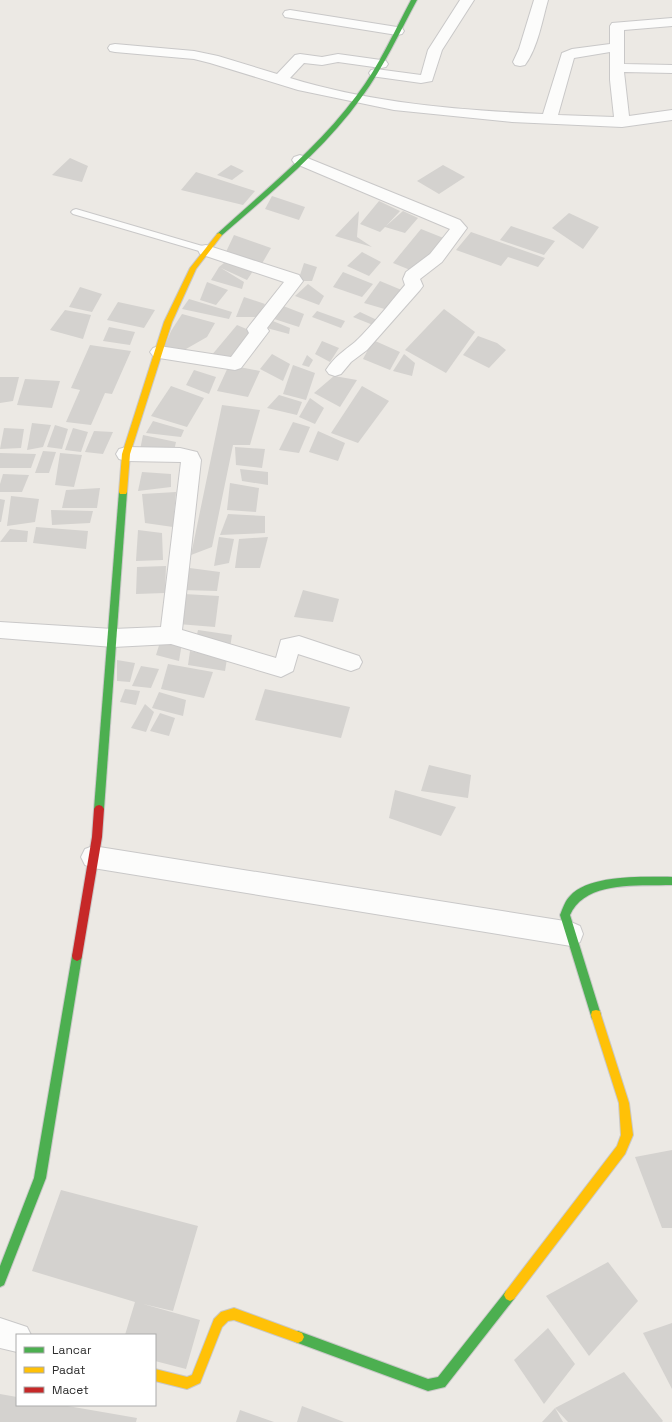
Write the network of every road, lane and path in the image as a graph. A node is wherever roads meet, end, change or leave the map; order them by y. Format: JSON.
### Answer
{"nodes":[{"id":1,"x":414,"y":0,"type":"edge"},
{"id":2,"x":467,"y":0,"type":"edge"},
{"id":3,"x":541,"y":0,"type":"edge"},
{"id":4,"x":290,"y":14,"type":"dead end"},
{"id":5,"x":672,"y":22,"type":"edge"},
{"id":6,"x":396,"y":31,"type":"junction"},
{"id":7,"x":617,"y":47,"type":"junction"},
{"id":8,"x":115,"y":48,"type":"dead end"},
{"id":9,"x":520,"y":62,"type":"dead end"},
{"id":10,"x":379,"y":68,"type":"junction"},
{"id":11,"x":617,"y":68,"type":"junction"},
{"id":12,"x":672,"y":69,"type":"edge"},
{"id":13,"x":280,"y":80,"type":"junction"},
{"id":14,"x":358,"y":98,"type":"junction"},
{"id":15,"x":672,"y":116,"type":"edge"},
{"id":16,"x":549,"y":119,"type":"junction"},
{"id":17,"x":622,"y":122,"type":"junction"},
{"id":18,"x":300,"y":160,"type":"junction"},
{"id":19,"x":76,"y":212,"type":"dead end"},
{"id":20,"x":206,"y":250,"type":"junction"},
{"id":21,"x":159,"y":352,"type":"junction"},
{"id":22,"x":335,"y":370,"type":"dead end"},
{"id":23,"x":126,"y":454,"type":"junction"},
{"id":24,"x":0,"y":630,"type":"edge"},
{"id":25,"x":171,"y":635,"type":"junction"},
{"id":26,"x":113,"y":638,"type":"junction"},
{"id":27,"x":351,"y":662,"type":"dead end"},
{"id":28,"x":93,"y":857,"type":"junction"},
{"id":29,"x":672,"y":881,"type":"edge"},
{"id":30,"x":571,"y":934,"type":"junction"},
{"id":31,"x":0,"y":1281,"type":"edge"},
{"id":32,"x":0,"y":1333,"type":"edge"},
{"id":33,"x":16,"y":1337,"type":"edge"},
{"id":34,"x":156,"y":1374,"type":"edge"}],
"edges":[{"from":1,"to":6,"type":"street"},
{"from":2,"to":10,"type":"street"},
{"from":3,"to":9,"type":"street"},
{"from":4,"to":6,"type":"street"},
{"from":5,"to":7,"type":"street"},
{"from":6,"to":10,"type":"street"},
{"from":7,"to":11,"type":"street"},
{"from":7,"to":16,"type":"street"},
{"from":8,"to":13,"type":"street"},
{"from":10,"to":13,"type":"street"},
{"from":10,"to":14,"type":"street"},
{"from":11,"to":12,"type":"street"},
{"from":11,"to":17,"type":"street"},
{"from":13,"to":14,"type":"street"},
{"from":14,"to":16,"type":"street"},
{"from":14,"to":18,"type":"street"},
{"from":15,"to":17,"type":"street"},
{"from":16,"to":17,"type":"street"},
{"from":18,"to":20,"type":"street"},
{"from":18,"to":22,"type":"street"},
{"from":19,"to":20,"type":"lane"},
{"from":20,"to":21,"type":"street"},
{"from":20,"to":21,"type":"street"},
{"from":21,"to":23,"type":"street"},
{"from":23,"to":25,"type":"street"},
{"from":23,"to":26,"type":"street"},
{"from":24,"to":26,"type":"street"},
{"from":25,"to":26,"type":"street"},
{"from":25,"to":27,"type":"street"},
{"from":26,"to":28,"type":"street"},
{"from":28,"to":30,"type":"street"},
{"from":28,"to":31,"type":"street"},
{"from":29,"to":30,"type":"street"},
{"from":30,"to":34,"type":"street"},
{"from":32,"to":33,"type":"street"}]}
